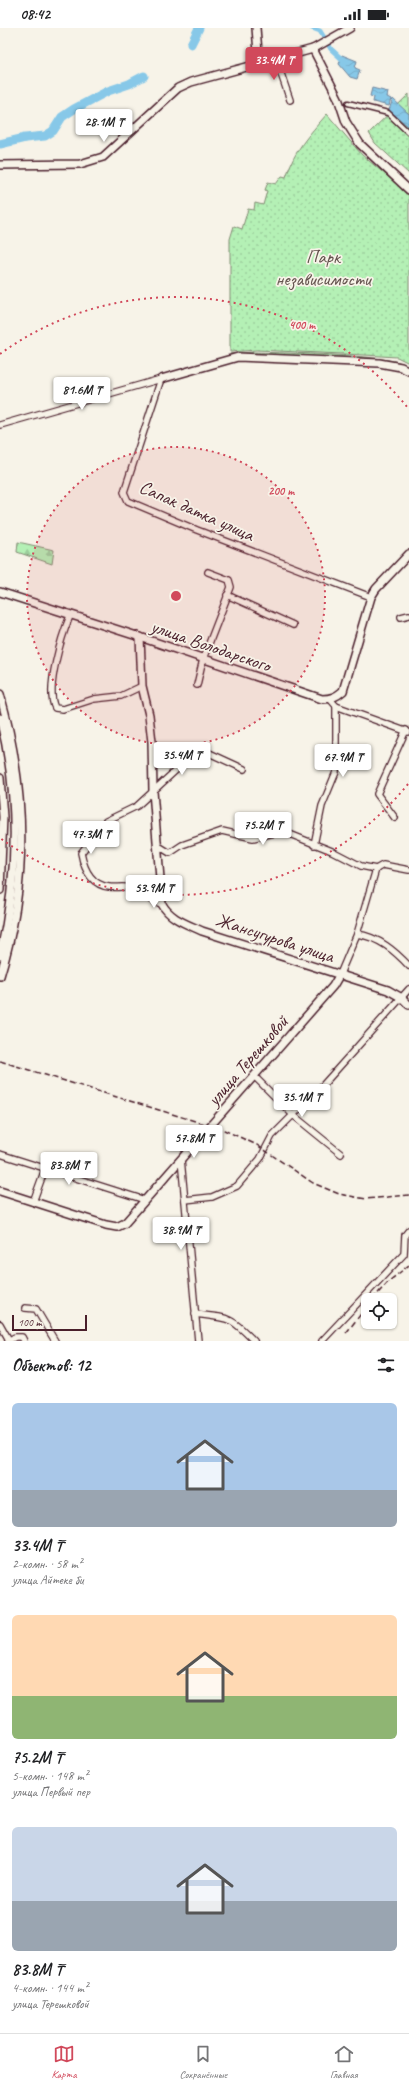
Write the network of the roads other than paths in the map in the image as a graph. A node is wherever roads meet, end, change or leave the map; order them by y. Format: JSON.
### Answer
{"nodes":[{"id":1,"x":256,"y":28,"type":"edge"},
{"id":2,"x":350,"y":28,"type":"edge"},
{"id":3,"x":315,"y":48,"type":"junction"},
{"id":4,"x":276,"y":60,"type":"junction"},
{"id":5,"x":262,"y":63,"type":"junction"},
{"id":6,"x":290,"y":100,"type":"dead end"},
{"id":7,"x":348,"y":103,"type":"dead end"},
{"id":8,"x":409,"y":133,"type":"edge"},
{"id":9,"x":0,"y":165,"type":"edge"},
{"id":10,"x":409,"y":190,"type":"edge"},
{"id":11,"x":409,"y":371,"type":"edge"},
{"id":12,"x":161,"y":379,"type":"junction"},
{"id":13,"x":0,"y":425,"type":"edge"},
{"id":14,"x":409,"y":554,"type":"edge"},
{"id":15,"x":208,"y":572,"type":"dead end"},
{"id":16,"x":0,"y":592,"type":"edge"},
{"id":17,"x":227,"y":595,"type":"junction"},
{"id":18,"x":371,"y":598,"type":"junction"},
{"id":19,"x":409,"y":615,"type":"edge"},
{"id":20,"x":70,"y":616,"type":"junction"},
{"id":21,"x":401,"y":617,"type":"dead end"},
{"id":22,"x":293,"y":625,"type":"dead end"},
{"id":23,"x":140,"y":637,"type":"junction"},
{"id":24,"x":203,"y":659,"type":"junction"},
{"id":25,"x":197,"y":685,"type":"dead end"},
{"id":26,"x":142,"y":686,"type":"junction"},
{"id":27,"x":0,"y":694,"type":"edge"},
{"id":28,"x":330,"y":699,"type":"junction"},
{"id":29,"x":336,"y":706,"type":"junction"},
{"id":30,"x":0,"y":718,"type":"edge"},
{"id":31,"x":407,"y":731,"type":"edge"},
{"id":32,"x":244,"y":769,"type":"dead end"},
{"id":33,"x":0,"y":778,"type":"edge"},
{"id":34,"x":153,"y":791,"type":"junction"},
{"id":35,"x":396,"y":818,"type":"dead end"},
{"id":36,"x":157,"y":845,"type":"junction"},
{"id":37,"x":314,"y":845,"type":"junction"},
{"id":38,"x":376,"y":869,"type":"junction"},
{"id":39,"x":409,"y":870,"type":"edge"},
{"id":40,"x":0,"y":890,"type":"edge"},
{"id":41,"x":162,"y":904,"type":"junction"},
{"id":42,"x":357,"y":934,"type":"junction"},
{"id":43,"x":0,"y":956,"type":"edge"},
{"id":44,"x":409,"y":966,"type":"edge"},
{"id":45,"x":340,"y":974,"type":"junction"},
{"id":46,"x":0,"y":976,"type":"edge"},
{"id":47,"x":409,"y":990,"type":"edge"},
{"id":48,"x":402,"y":998,"type":"junction"},
{"id":49,"x":409,"y":1005,"type":"edge"},
{"id":50,"x":254,"y":1076,"type":"junction"},
{"id":51,"x":293,"y":1115,"type":"junction"},
{"id":52,"x":0,"y":1154,"type":"edge"},
{"id":53,"x":341,"y":1154,"type":"dead end"},
{"id":54,"x":181,"y":1159,"type":"junction"},
{"id":55,"x":45,"y":1169,"type":"junction"},
{"id":56,"x":0,"y":1191,"type":"edge"},
{"id":57,"x":145,"y":1200,"type":"junction"},
{"id":58,"x":185,"y":1200,"type":"junction"},
{"id":59,"x":33,"y":1202,"type":"junction"},
{"id":60,"x":409,"y":1230,"type":"edge"},
{"id":61,"x":25,"y":1308,"type":"dead end"},
{"id":62,"x":196,"y":1314,"type":"junction"},
{"id":63,"x":0,"y":1324,"type":"edge"},
{"id":64,"x":9,"y":1341,"type":"edge"},
{"id":65,"x":24,"y":1341,"type":"edge"},
{"id":66,"x":56,"y":1341,"type":"edge"},
{"id":67,"x":198,"y":1341,"type":"edge"},
{"id":68,"x":254,"y":1341,"type":"edge"},
{"id":69,"x":322,"y":1341,"type":"edge"}],
"edges":[{"from":1,"to":5,"type":"main road"},
{"from":2,"to":3,"type":"main road"},
{"from":3,"to":4,"type":"main road"},
{"from":3,"to":10,"type":"main road"},
{"from":4,"to":5,"type":"main road"},
{"from":4,"to":6,"type":"street"},
{"from":5,"to":9,"type":"main road"},
{"from":7,"to":8,"type":"street"},
{"from":11,"to":12,"type":"main road"},
{"from":12,"to":13,"type":"street"},
{"from":12,"to":18,"type":"street","name":"Сапак датка улица"},
{"from":14,"to":18,"type":"main road"},
{"from":15,"to":17,"type":"street"},
{"from":16,"to":20,"type":"main road","name":"улица Володарского"},
{"from":17,"to":22,"type":"street"},
{"from":17,"to":24,"type":"street"},
{"from":18,"to":28,"type":"main road"},
{"from":19,"to":21,"type":"street"},
{"from":20,"to":23,"type":"main road","name":"улица Володарского"},
{"from":20,"to":26,"type":"street"},
{"from":23,"to":24,"type":"main road","name":"улица Володарского"},
{"from":23,"to":26,"type":"main road"},
{"from":24,"to":25,"type":"street"},
{"from":24,"to":28,"type":"main road","name":"улица Володарского"},
{"from":26,"to":34,"type":"main road"},
{"from":27,"to":46,"type":"main road"},
{"from":28,"to":29,"type":"street"},
{"from":29,"to":31,"type":"street"},
{"from":29,"to":37,"type":"street"},
{"from":30,"to":43,"type":"main road"},
{"from":31,"to":35,"type":"street"},
{"from":32,"to":34,"type":"street"},
{"from":33,"to":40,"type":"main road"},
{"from":34,"to":36,"type":"main road"},
{"from":34,"to":41,"type":"street"},
{"from":36,"to":37,"type":"street"},
{"from":36,"to":41,"type":"main road"},
{"from":37,"to":38,"type":"street"},
{"from":38,"to":39,"type":"street"},
{"from":38,"to":42,"type":"street","name":"улица Терешковой"},
{"from":41,"to":45,"type":"main road","name":"Жансугурова улица"},
{"from":42,"to":44,"type":"street"},
{"from":42,"to":45,"type":"street","name":"улица Терешковой"},
{"from":45,"to":48,"type":"main road","name":"Жансугурова улица"},
{"from":45,"to":50,"type":"main road","name":"улица Терешковой"},
{"from":47,"to":48,"type":"street"},
{"from":48,"to":49,"type":"main road","name":"Жансугурова улица"},
{"from":48,"to":51,"type":"street"},
{"from":50,"to":51,"type":"street"},
{"from":50,"to":54,"type":"main road","name":"улица Терешковой"},
{"from":51,"to":53,"type":"street"},
{"from":51,"to":58,"type":"street"},
{"from":52,"to":55,"type":"street"},
{"from":54,"to":57,"type":"main road","name":"улица Терешковой"},
{"from":54,"to":58,"type":"street"},
{"from":55,"to":57,"type":"street"},
{"from":55,"to":59,"type":"street"},
{"from":56,"to":59,"type":"main road","name":"улица Терешковой"},
{"from":57,"to":59,"type":"main road","name":"улица Терешковой"},
{"from":58,"to":62,"type":"street"},
{"from":60,"to":69,"type":"street"},
{"from":61,"to":66,"type":"street"},
{"from":62,"to":67,"type":"street"},
{"from":62,"to":68,"type":"street"},
{"from":63,"to":64,"type":"street"},
{"from":64,"to":65,"type":"street"}]}
